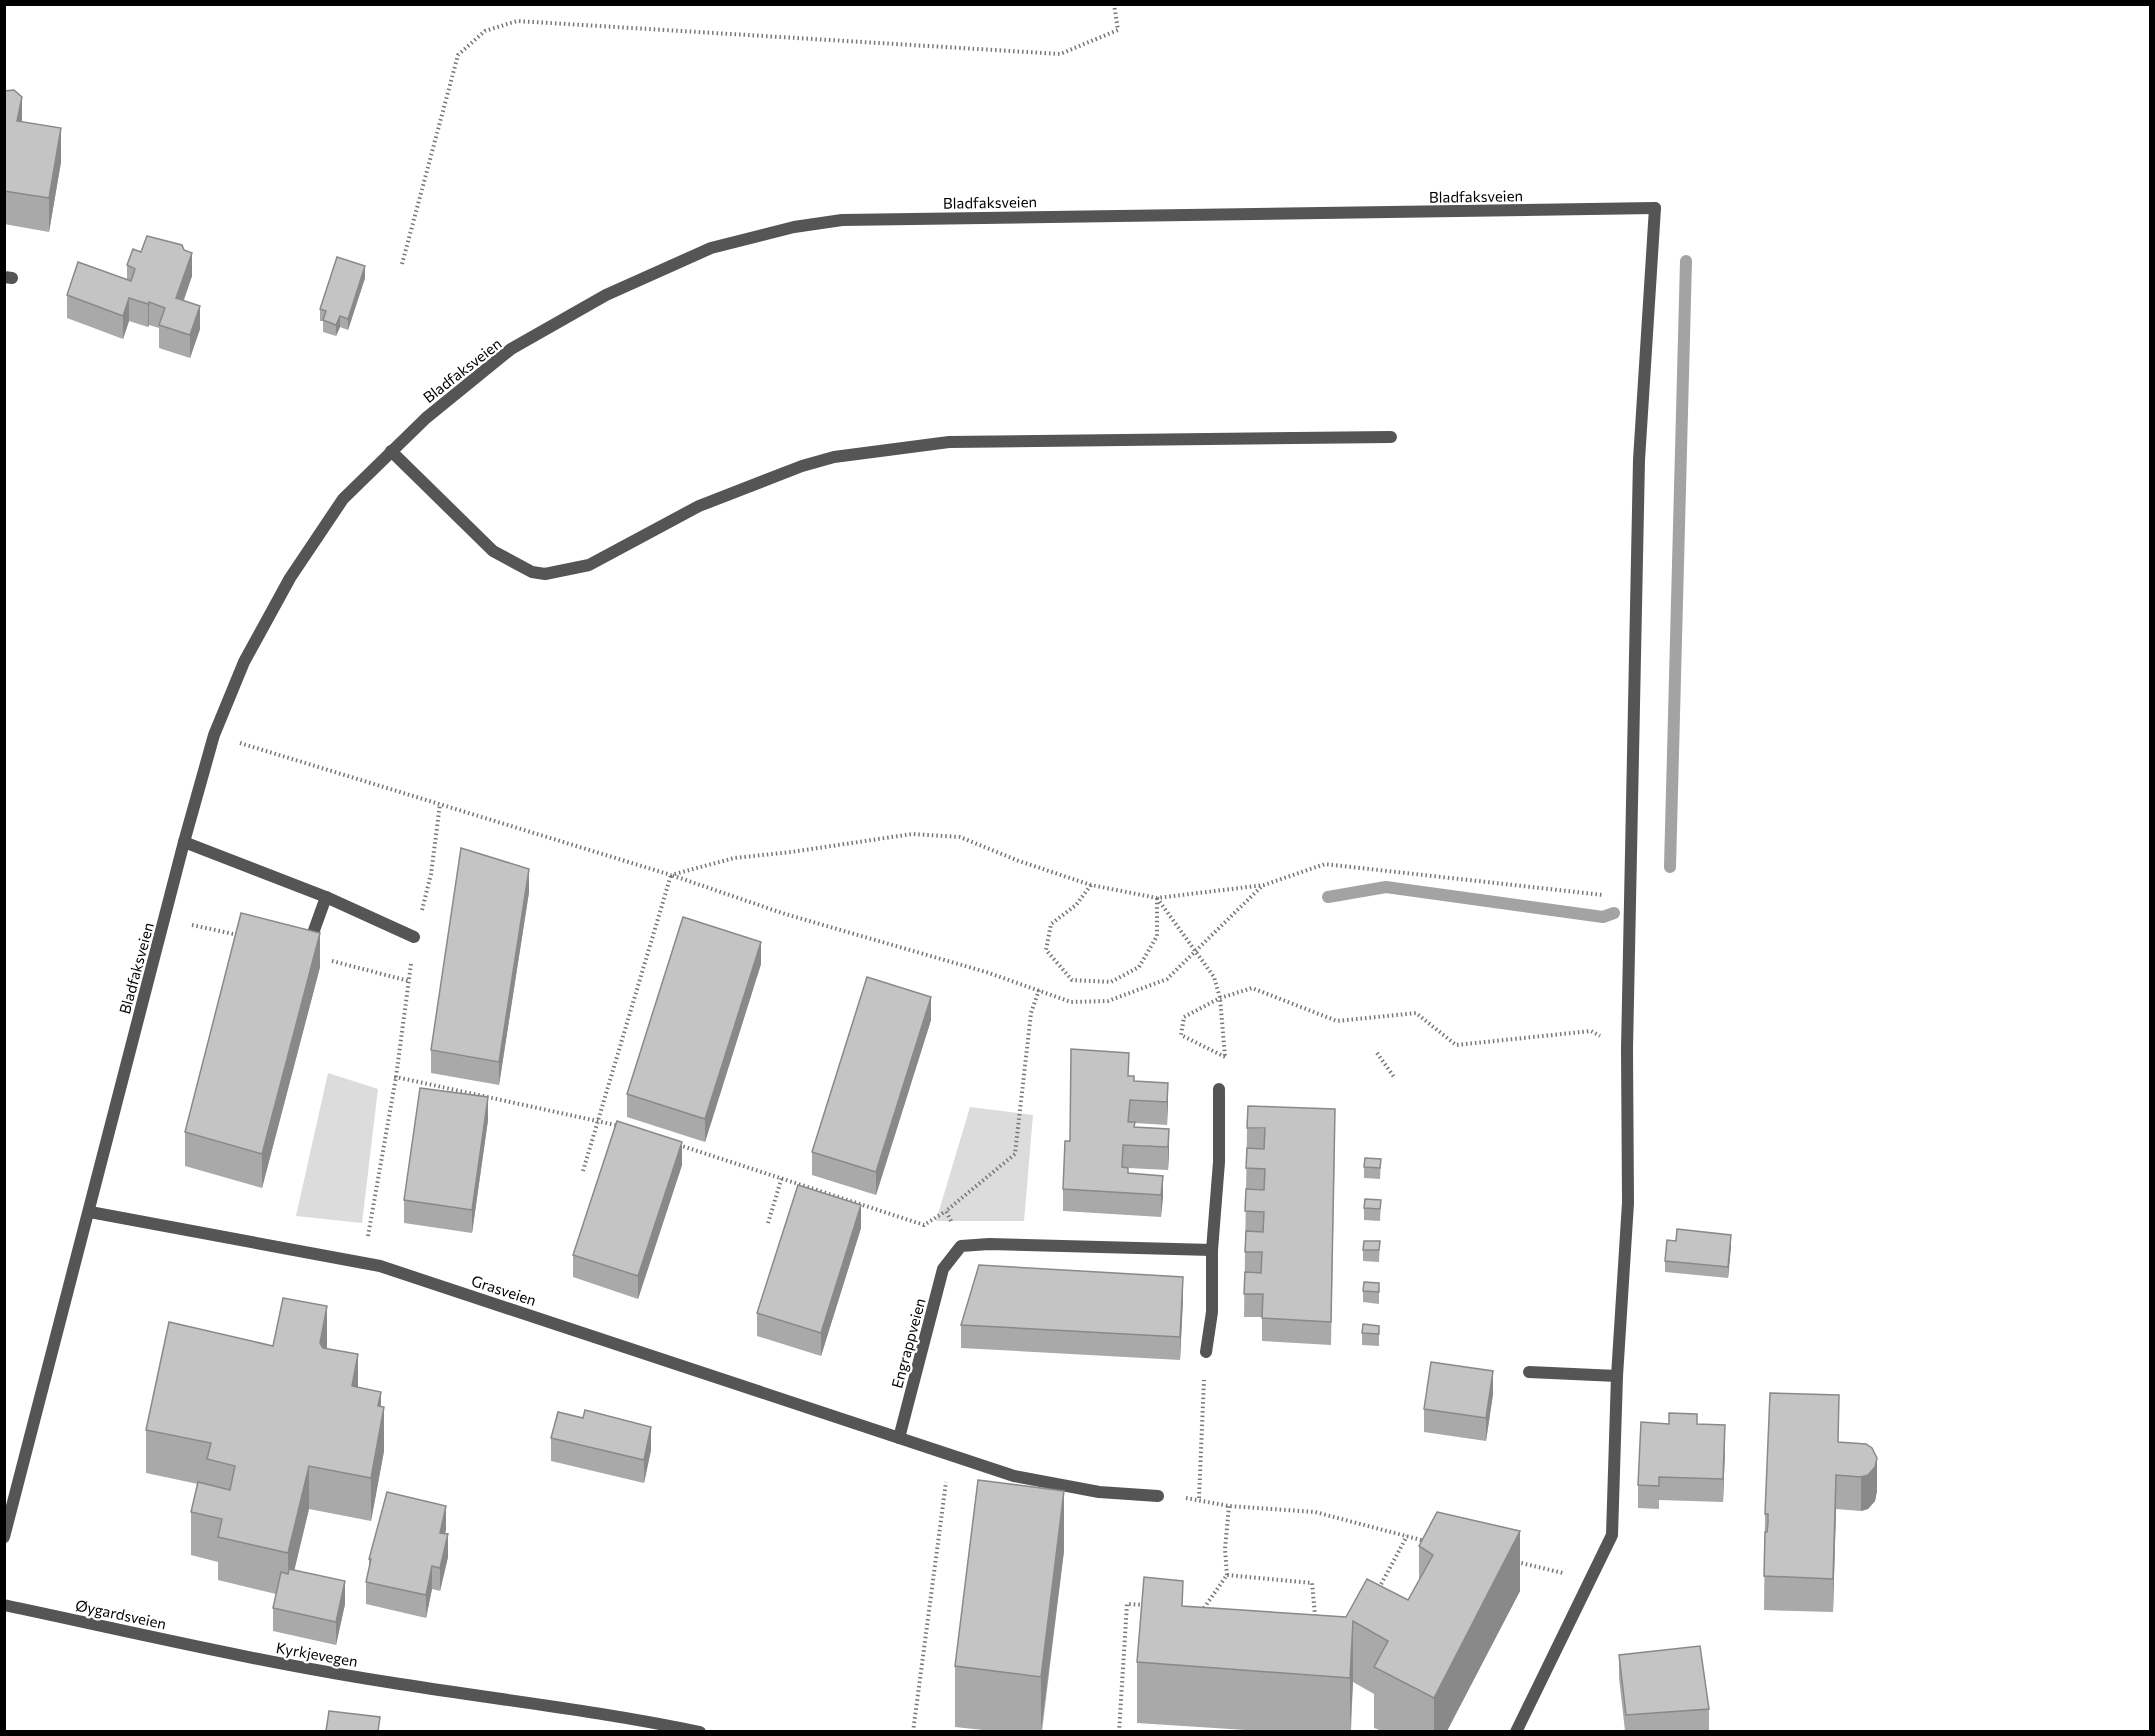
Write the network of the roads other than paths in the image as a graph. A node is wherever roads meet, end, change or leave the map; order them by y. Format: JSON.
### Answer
{"nodes":[{"id":1,"x":1391,"y":437,"type":"dead end"},
{"id":2,"x":391,"y":451,"type":"junction"},
{"id":3,"x":184,"y":842,"type":"junction"},
{"id":4,"x":326,"y":897,"type":"junction"},
{"id":5,"x":414,"y":938,"type":"road end"},
{"id":6,"x":302,"y":962,"type":"edge"},
{"id":7,"x":1219,"y":1089,"type":"road end"},
{"id":8,"x":90,"y":1212,"type":"junction"},
{"id":9,"x":1212,"y":1250,"type":"junction"},
{"id":10,"x":1206,"y":1352,"type":"dead end"},
{"id":11,"x":1529,"y":1372,"type":"dead end"},
{"id":12,"x":1617,"y":1376,"type":"junction"},
{"id":13,"x":899,"y":1438,"type":"junction"},
{"id":14,"x":1158,"y":1496,"type":"road end"},
{"id":15,"x":4,"y":1537,"type":"edge"},
{"id":16,"x":4,"y":1605,"type":"edge"},
{"id":17,"x":230,"y":1654,"type":"joint"},
{"id":18,"x":700,"y":1731,"type":"edge"},
{"id":19,"x":1516,"y":1731,"type":"edge"}],
"edges":[{"from":1,"to":2,"type":"street"},
{"from":2,"to":3,"type":"street","name":"Bladfaksveien"},
{"from":2,"to":12,"type":"street","name":"Bladfaksveien"},
{"from":3,"to":4,"type":"street"},
{"from":3,"to":8,"type":"street","name":"Bladfaksveien"},
{"from":4,"to":5,"type":"street"},
{"from":4,"to":6,"type":"street"},
{"from":7,"to":9,"type":"street"},
{"from":8,"to":13,"type":"street","name":"Grasveien"},
{"from":8,"to":15,"type":"street","name":"Bladfaksveien"},
{"from":9,"to":10,"type":"street"},
{"from":9,"to":13,"type":"street","name":"Engrappveien"},
{"from":11,"to":12,"type":"street"},
{"from":12,"to":19,"type":"street"},
{"from":13,"to":14,"type":"street"},
{"from":16,"to":17,"type":"street","name":"Øygardsveien"},
{"from":17,"to":18,"type":"street","name":"Kyrkjevegen"}]}
